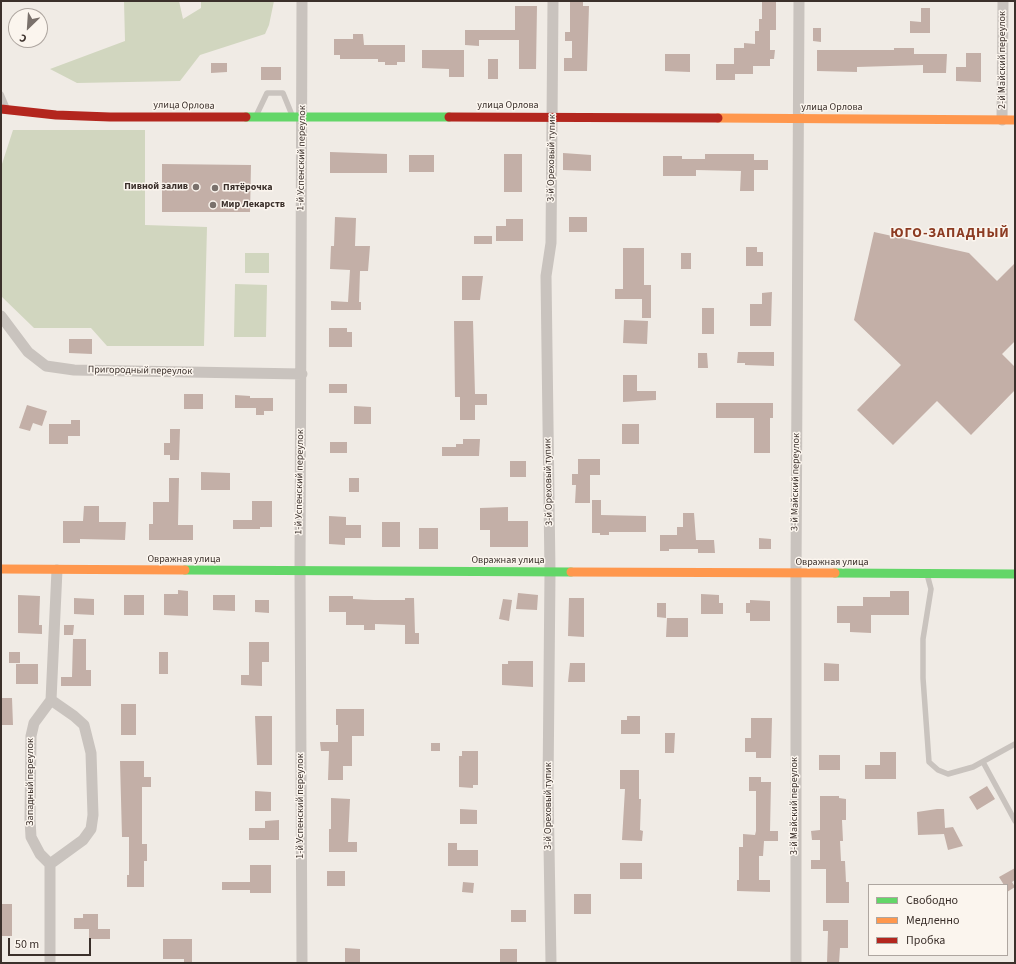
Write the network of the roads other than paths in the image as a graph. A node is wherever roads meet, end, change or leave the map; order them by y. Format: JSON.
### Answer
{"nodes":[{"id":1,"x":302,"y":1,"type":"edge"},
{"id":2,"x":553,"y":1,"type":"edge"},
{"id":3,"x":799,"y":1,"type":"edge"},
{"id":4,"x":1003,"y":1,"type":"edge"},
{"id":5,"x":1,"y":94,"type":"edge"},
{"id":6,"x":4,"y":110,"type":"edge"},
{"id":7,"x":297,"y":117,"type":"junction"},
{"id":8,"x":552,"y":117,"type":"junction"},
{"id":9,"x":255,"y":118,"type":"junction"},
{"id":10,"x":800,"y":119,"type":"junction"},
{"id":11,"x":1002,"y":120,"type":"junction"},
{"id":12,"x":1015,"y":120,"type":"edge"},
{"id":13,"x":1,"y":316,"type":"edge"},
{"id":14,"x":302,"y":374,"type":"junction"},
{"id":15,"x":1,"y":568,"type":"edge"},
{"id":16,"x":57,"y":570,"type":"junction"},
{"id":17,"x":300,"y":571,"type":"junction"},
{"id":18,"x":550,"y":572,"type":"junction"},
{"id":19,"x":796,"y":574,"type":"junction"},
{"id":20,"x":927,"y":574,"type":"junction"},
{"id":21,"x":1015,"y":574,"type":"edge"},
{"id":22,"x":51,"y":700,"type":"junction"},
{"id":23,"x":1015,"y":744,"type":"edge"},
{"id":24,"x":983,"y":762,"type":"junction"},
{"id":25,"x":1015,"y":821,"type":"edge"},
{"id":26,"x":50,"y":864,"type":"junction"},
{"id":27,"x":50,"y":963,"type":"edge"},
{"id":28,"x":302,"y":963,"type":"edge"},
{"id":29,"x":551,"y":963,"type":"edge"},
{"id":30,"x":796,"y":963,"type":"edge"}],
"edges":[{"from":1,"to":7,"type":"street","name":"1-й Успенский переулок"},
{"from":2,"to":8,"type":"street","name":"3-й Ореховый тупик"},
{"from":3,"to":10,"type":"street","name":"3-й Майский переулок"},
{"from":4,"to":11,"type":"street","name":"2-й Майский переулок"},
{"from":5,"to":6,"type":"lane"},
{"from":6,"to":9,"type":"street","name":"улица Орлова"},
{"from":7,"to":8,"type":"street","name":"улица Орлова"},
{"from":7,"to":9,"type":"street","name":"улица Орлова"},
{"from":7,"to":9,"type":"lane"},
{"from":7,"to":14,"type":"street","name":"1-й Успенский переулок"},
{"from":8,"to":10,"type":"street","name":"улица Орлова"},
{"from":8,"to":18,"type":"street","name":"3-й Ореховый тупик"},
{"from":10,"to":11,"type":"street","name":"улица Орлова"},
{"from":10,"to":19,"type":"street","name":"3-й Майский переулок"},
{"from":11,"to":12,"type":"street","name":"улица Орлова"},
{"from":13,"to":14,"type":"street","name":"Пригородный переулок"},
{"from":14,"to":17,"type":"street","name":"1-й Успенский переулок"},
{"from":15,"to":16,"type":"street","name":"Овражная улица"},
{"from":16,"to":17,"type":"street","name":"Овражная улица"},
{"from":16,"to":22,"type":"street"},
{"from":17,"to":18,"type":"street","name":"Овражная улица"},
{"from":17,"to":28,"type":"street","name":"1-й Успенский переулок"},
{"from":18,"to":19,"type":"street","name":"Овражная улица"},
{"from":18,"to":29,"type":"street","name":"3-й Ореховый тупик"},
{"from":19,"to":20,"type":"street","name":"Овражная улица"},
{"from":19,"to":30,"type":"street","name":"3-й Майский переулок"},
{"from":20,"to":21,"type":"street","name":"Овражная улица"},
{"from":20,"to":24,"type":"lane"},
{"from":22,"to":26,"type":"street","name":"Западный переулок"},
{"from":22,"to":26,"type":"street"},
{"from":23,"to":24,"type":"lane"},
{"from":24,"to":25,"type":"lane"},
{"from":26,"to":27,"type":"street"}]}
